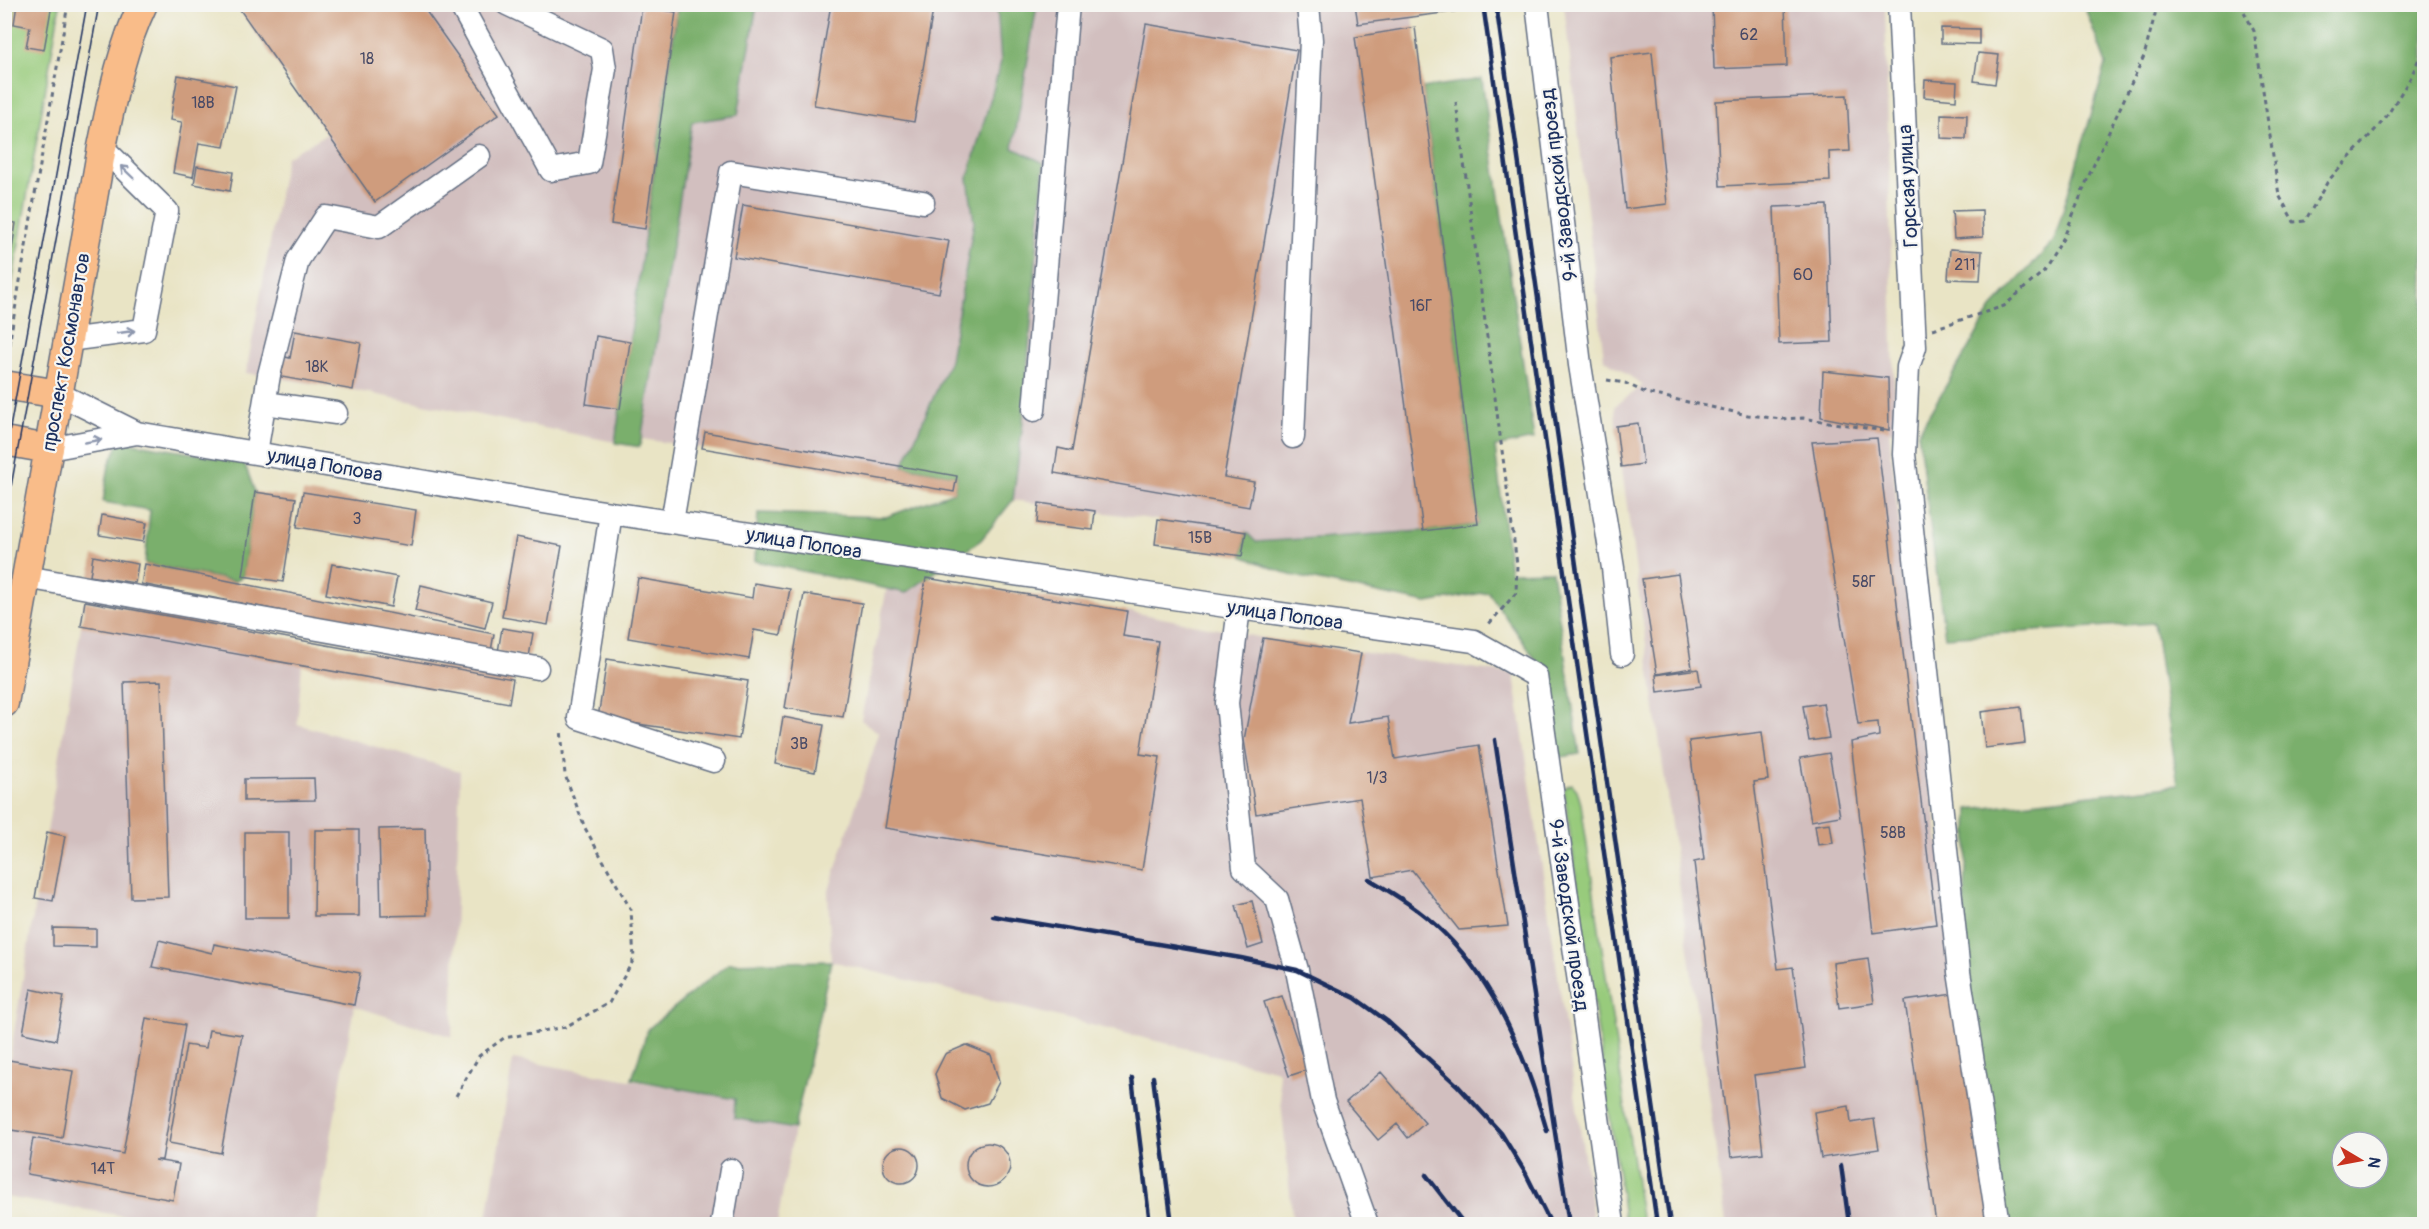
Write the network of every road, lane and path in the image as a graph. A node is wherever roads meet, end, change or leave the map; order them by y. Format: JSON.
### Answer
{"nodes":[{"id":1,"x":68,"y":4,"type":"edge"},
{"id":2,"x":143,"y":4,"type":"edge"},
{"id":3,"x":460,"y":4,"type":"edge"},
{"id":4,"x":507,"y":4,"type":"edge"},
{"id":5,"x":1068,"y":4,"type":"edge"},
{"id":6,"x":1308,"y":4,"type":"edge"},
{"id":7,"x":1537,"y":4,"type":"edge"},
{"id":8,"x":1899,"y":4,"type":"edge"},
{"id":9,"x":2161,"y":4,"type":"edge"},
{"id":10,"x":2240,"y":4,"type":"edge"},
{"id":11,"x":2424,"y":47,"type":"edge"},
{"id":12,"x":1456,"y":102,"type":"dead end"},
{"id":13,"x":102,"y":147,"type":"junction"},
{"id":14,"x":479,"y":156,"type":"dead end"},
{"id":15,"x":923,"y":202,"type":"dead end"},
{"id":16,"x":68,"y":340,"type":"junction"},
{"id":17,"x":1912,"y":357,"type":"junction"},
{"id":18,"x":1607,"y":380,"type":"dead end"},
{"id":19,"x":5,"y":385,"type":"edge"},
{"id":20,"x":59,"y":394,"type":"junction"},
{"id":21,"x":265,"y":403,"type":"junction"},
{"id":22,"x":1034,"y":410,"type":"dead end"},
{"id":23,"x":336,"y":413,"type":"dead end"},
{"id":24,"x":1905,"y":431,"type":"junction"},
{"id":25,"x":137,"y":433,"type":"junction"},
{"id":26,"x":1293,"y":437,"type":"dead end"},
{"id":27,"x":4,"y":441,"type":"edge"},
{"id":28,"x":49,"y":449,"type":"junction"},
{"id":29,"x":256,"y":453,"type":"junction"},
{"id":30,"x":611,"y":513,"type":"junction"},
{"id":31,"x":672,"y":522,"type":"junction"},
{"id":32,"x":26,"y":577,"type":"junction"},
{"id":33,"x":1239,"y":608,"type":"junction"},
{"id":34,"x":1474,"y":641,"type":"junction"},
{"id":35,"x":1622,"y":654,"type":"dead end"},
{"id":36,"x":537,"y":668,"type":"dead end"},
{"id":37,"x":4,"y":703,"type":"edge"},
{"id":38,"x":561,"y":718,"type":"dead end"},
{"id":39,"x":714,"y":761,"type":"dead end"},
{"id":40,"x":456,"y":1095,"type":"dead end"},
{"id":41,"x":732,"y":1170,"type":"dead end"},
{"id":42,"x":722,"y":1224,"type":"edge"},
{"id":43,"x":1367,"y":1224,"type":"edge"},
{"id":44,"x":1612,"y":1224,"type":"edge"},
{"id":45,"x":1998,"y":1224,"type":"edge"}],
"edges":[{"from":1,"to":19,"type":"path"},
{"from":2,"to":13,"type":"main road","name":"проспект Космонавтов"},
{"from":3,"to":4,"type":"street"},
{"from":5,"to":22,"type":"street"},
{"from":6,"to":26,"type":"street"},
{"from":7,"to":35,"type":"street","name":"9-й Заводской проезд"},
{"from":8,"to":17,"type":"street","name":"Горская улица"},
{"from":9,"to":17,"type":"path"},
{"from":10,"to":11,"type":"path"},
{"from":12,"to":34,"type":"path"},
{"from":13,"to":16,"type":"main road","name":"проспект Космонавтов"},
{"from":16,"to":13,"type":"street","one_way":true},
{"from":14,"to":21,"type":"street"},
{"from":15,"to":31,"type":"street"},
{"from":16,"to":20,"type":"main road","name":"проспект Космонавтов"},
{"from":17,"to":24,"type":"street","name":"Горская улица"},
{"from":18,"to":24,"type":"path"},
{"from":19,"to":20,"type":"main road","name":"улица Попова"},
{"from":20,"to":25,"type":"street","name":"улица Попова"},
{"from":20,"to":28,"type":"main road","name":"проспект Космонавтов"},
{"from":21,"to":23,"type":"street"},
{"from":21,"to":29,"type":"street"},
{"from":24,"to":45,"type":"street","name":"Горская улица"},
{"from":28,"to":25,"type":"street","name":"улица Попова","one_way":true},
{"from":25,"to":29,"type":"street","name":"улица Попова"},
{"from":27,"to":28,"type":"main road","name":"улица Попова"},
{"from":28,"to":32,"type":"main road","name":"проспект Космонавтов"},
{"from":29,"to":30,"type":"street","name":"улица Попова"},
{"from":30,"to":31,"type":"street","name":"улица Попова"},
{"from":30,"to":39,"type":"street"},
{"from":31,"to":33,"type":"street","name":"улица Попова"},
{"from":32,"to":36,"type":"street"},
{"from":32,"to":37,"type":"main road","name":"проспект Космонавтов"},
{"from":33,"to":34,"type":"street","name":"улица Попова"},
{"from":33,"to":43,"type":"street"},
{"from":34,"to":44,"type":"street","name":"9-й Заводской проезд"},
{"from":38,"to":40,"type":"path"},
{"from":41,"to":42,"type":"street"}]}
